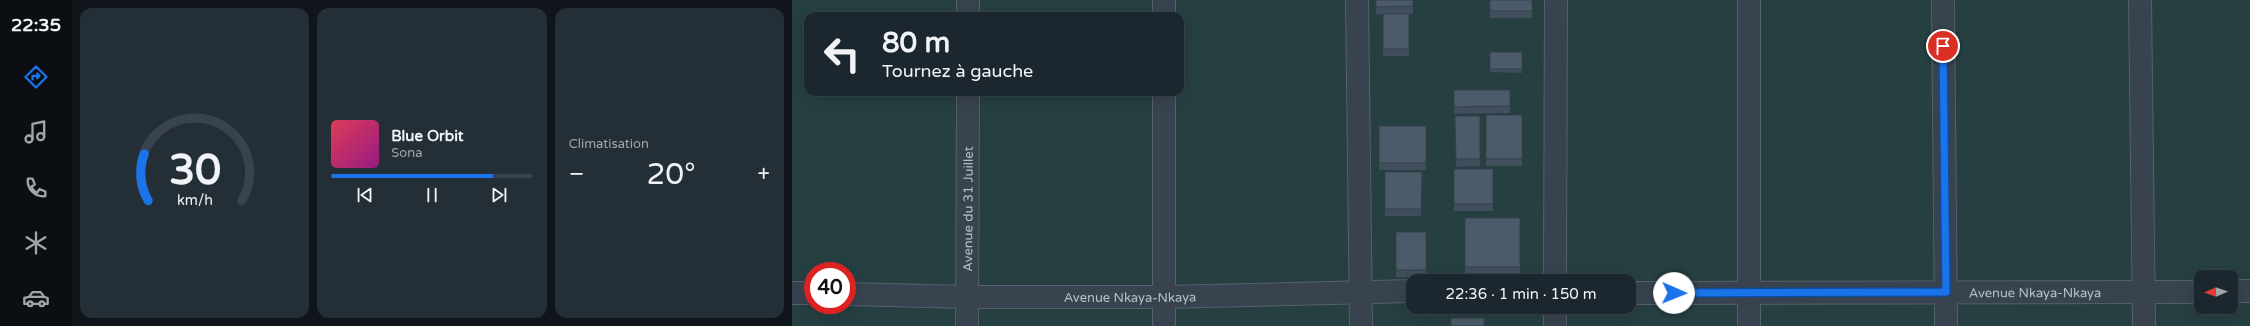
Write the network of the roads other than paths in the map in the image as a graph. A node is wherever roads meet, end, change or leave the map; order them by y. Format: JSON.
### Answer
{"nodes":[{"id":1,"x":968,"y":0,"type":"edge"},
{"id":2,"x":1164,"y":0,"type":"edge"},
{"id":3,"x":1357,"y":0,"type":"edge"},
{"id":4,"x":1556,"y":0,"type":"edge"},
{"id":5,"x":1749,"y":0,"type":"edge"},
{"id":6,"x":1943,"y":0,"type":"edge"},
{"id":7,"x":2140,"y":0,"type":"edge"},
{"id":8,"x":968,"y":12,"type":"edge"},
{"id":9,"x":1164,"y":12,"type":"edge"},
{"id":10,"x":968,"y":96,"type":"edge"},
{"id":11,"x":1164,"y":96,"type":"edge"},
{"id":12,"x":1555,"y":274,"type":"edge"},
{"id":13,"x":1361,"y":291,"type":"junction"},
{"id":14,"x":2238,"y":291,"type":"edge"},
{"id":15,"x":2250,"y":291,"type":"edge"},
{"id":16,"x":1406,"y":292,"type":"edge"},
{"id":17,"x":1946,"y":292,"type":"junction"},
{"id":18,"x":2144,"y":292,"type":"junction"},
{"id":19,"x":2194,"y":292,"type":"edge"},
{"id":20,"x":792,"y":293,"type":"edge"},
{"id":21,"x":804,"y":293,"type":"edge"},
{"id":22,"x":1636,"y":293,"type":"edge"},
{"id":23,"x":856,"y":294,"type":"edge"},
{"id":24,"x":1749,"y":294,"type":"junction"},
{"id":25,"x":968,"y":297,"type":"junction"},
{"id":26,"x":1164,"y":297,"type":"junction"},
{"id":27,"x":1555,"y":314,"type":"edge"},
{"id":28,"x":967,"y":326,"type":"edge"},
{"id":29,"x":1164,"y":326,"type":"edge"},
{"id":30,"x":1361,"y":326,"type":"edge"},
{"id":31,"x":1555,"y":326,"type":"edge"},
{"id":32,"x":1749,"y":326,"type":"edge"},
{"id":33,"x":1946,"y":326,"type":"edge"},
{"id":34,"x":2144,"y":326,"type":"edge"}],
"edges":[{"from":1,"to":8,"type":"street"},
{"from":2,"to":9,"type":"street"},
{"from":3,"to":13,"type":"street"},
{"from":4,"to":12,"type":"street"},
{"from":5,"to":24,"type":"street"},
{"from":6,"to":17,"type":"street"},
{"from":7,"to":18,"type":"street"},
{"from":10,"to":25,"type":"street","name":"Avenue du 31 Juillet"},
{"from":11,"to":26,"type":"street"},
{"from":13,"to":16,"type":"street","name":"Avenue Nkaya-Nkaya"},
{"from":13,"to":26,"type":"street","name":"Avenue Nkaya-Nkaya"},
{"from":13,"to":30,"type":"street"},
{"from":14,"to":15,"type":"street"},
{"from":17,"to":18,"type":"street","name":"Avenue Nkaya-Nkaya"},
{"from":17,"to":24,"type":"street","name":"Avenue Nkaya-Nkaya"},
{"from":17,"to":33,"type":"street"},
{"from":18,"to":19,"type":"street","name":"Avenue Nkaya-Nkaya"},
{"from":18,"to":34,"type":"street"},
{"from":20,"to":21,"type":"street"},
{"from":22,"to":24,"type":"street","name":"Avenue Nkaya-Nkaya"},
{"from":23,"to":25,"type":"street","name":"Avenue Nkaya-Nkaya"},
{"from":24,"to":32,"type":"street"},
{"from":25,"to":26,"type":"street","name":"Avenue Nkaya-Nkaya"},
{"from":25,"to":28,"type":"street","name":"Avenue du 31 Juillet"},
{"from":26,"to":29,"type":"street"},
{"from":27,"to":31,"type":"street"}]}
